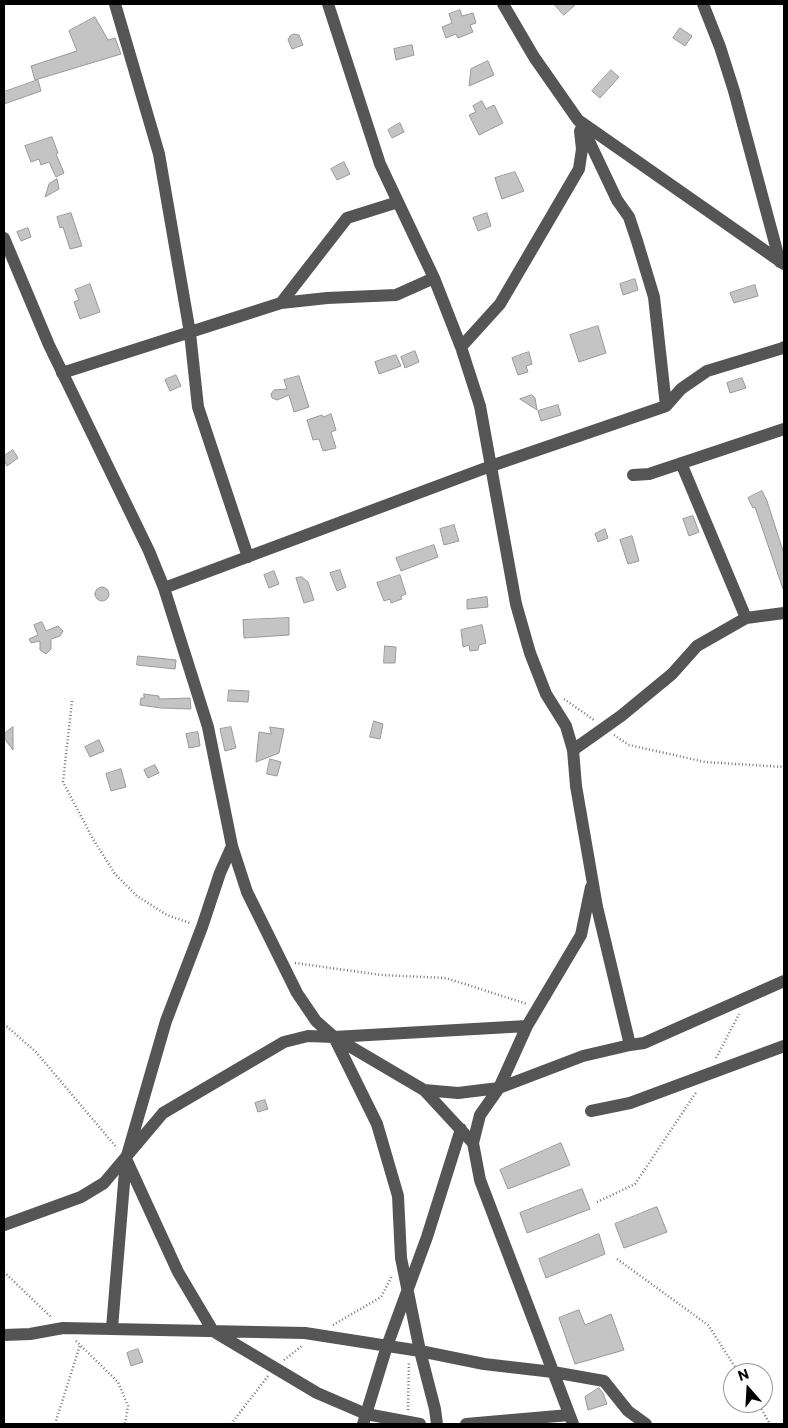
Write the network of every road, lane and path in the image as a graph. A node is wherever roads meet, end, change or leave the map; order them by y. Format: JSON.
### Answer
{"nodes":[{"id":1,"x":115,"y":4,"type":"edge"},
{"id":2,"x":328,"y":4,"type":"edge"},
{"id":3,"x":504,"y":4,"type":"edge"},
{"id":4,"x":703,"y":4,"type":"edge"},
{"id":5,"x":578,"y":120,"type":"junction"},
{"id":6,"x":398,"y":202,"type":"junction"},
{"id":7,"x":4,"y":238,"type":"edge"},
{"id":8,"x":782,"y":265,"type":"edge"},
{"id":9,"x":434,"y":278,"type":"junction"},
{"id":10,"x":281,"y":303,"type":"junction"},
{"id":11,"x":190,"y":333,"type":"junction"},
{"id":12,"x":461,"y":346,"type":"junction"},
{"id":13,"x":784,"y":346,"type":"edge"},
{"id":14,"x":62,"y":373,"type":"junction"},
{"id":15,"x":666,"y":406,"type":"junction"},
{"id":16,"x":784,"y":428,"type":"edge"},
{"id":17,"x":681,"y":463,"type":"junction"},
{"id":18,"x":491,"y":466,"type":"junction"},
{"id":19,"x":633,"y":475,"type":"dead end"},
{"id":20,"x":248,"y":557,"type":"junction"},
{"id":21,"x":164,"y":588,"type":"junction"},
{"id":22,"x":784,"y":613,"type":"edge"},
{"id":23,"x":746,"y":618,"type":"junction"},
{"id":24,"x":564,"y":699,"type":"dead end"},
{"id":25,"x":72,"y":701,"type":"dead end"},
{"id":26,"x":604,"y":728,"type":"junction"},
{"id":27,"x":574,"y":750,"type":"junction"},
{"id":28,"x":784,"y":767,"type":"edge"},
{"id":29,"x":232,"y":846,"type":"junction"},
{"id":30,"x":592,"y":881,"type":"junction"},
{"id":31,"x":202,"y":927,"type":"junction"},
{"id":32,"x":281,"y":961,"type":"junction"},
{"id":33,"x":784,"y":981,"type":"edge"},
{"id":34,"x":748,"y":998,"type":"junction"},
{"id":35,"x":538,"y":1008,"type":"junction"},
{"id":36,"x":4,"y":1024,"type":"edge"},
{"id":37,"x":528,"y":1026,"type":"junction"},
{"id":38,"x":334,"y":1037,"type":"junction"},
{"id":39,"x":630,"y":1045,"type":"junction"},
{"id":40,"x":784,"y":1046,"type":"edge"},
{"id":41,"x":707,"y":1075,"type":"junction"},
{"id":42,"x":499,"y":1088,"type":"junction"},
{"id":43,"x":424,"y":1090,"type":"junction"},
{"id":44,"x":591,"y":1110,"type":"dead end"},
{"id":45,"x":460,"y":1129,"type":"junction"},
{"id":46,"x":473,"y":1143,"type":"junction"},
{"id":47,"x":126,"y":1159,"type":"junction"},
{"id":48,"x":597,"y":1202,"type":"dead end"},
{"id":49,"x":4,"y":1225,"type":"edge"},
{"id":50,"x":616,"y":1259,"type":"dead end"},
{"id":51,"x":4,"y":1272,"type":"edge"},
{"id":52,"x":408,"y":1290,"type":"junction"},
{"id":53,"x":63,"y":1328,"type":"junction"},
{"id":54,"x":112,"y":1328,"type":"junction"},
{"id":55,"x":213,"y":1331,"type":"junction"},
{"id":56,"x":4,"y":1335,"type":"edge"},
{"id":57,"x":80,"y":1345,"type":"junction"},
{"id":58,"x":387,"y":1346,"type":"junction"},
{"id":59,"x":414,"y":1350,"type":"junction"},
{"id":60,"x":733,"y":1363,"type":"edge"},
{"id":61,"x":553,"y":1372,"type":"junction"},
{"id":62,"x":764,"y":1413,"type":"edge"},
{"id":63,"x":365,"y":1419,"type":"edge"},
{"id":64,"x":571,"y":1420,"type":"edge"},
{"id":65,"x":414,"y":1423,"type":"edge"},
{"id":66,"x":55,"y":1424,"type":"edge"},
{"id":67,"x":125,"y":1424,"type":"edge"},
{"id":68,"x":437,"y":1424,"type":"edge"},
{"id":69,"x":466,"y":1424,"type":"edge"},
{"id":70,"x":646,"y":1424,"type":"edge"},
{"id":71,"x":770,"y":1424,"type":"edge"}],
"edges":[{"from":1,"to":11,"type":"street"},
{"from":2,"to":6,"type":"street"},
{"from":3,"to":5,"type":"street"},
{"from":4,"to":8,"type":"street"},
{"from":5,"to":8,"type":"street"},
{"from":5,"to":12,"type":"street"},
{"from":5,"to":15,"type":"street"},
{"from":6,"to":9,"type":"street"},
{"from":6,"to":10,"type":"street"},
{"from":7,"to":14,"type":"street"},
{"from":9,"to":10,"type":"street"},
{"from":9,"to":12,"type":"street"},
{"from":10,"to":11,"type":"street"},
{"from":11,"to":14,"type":"street"},
{"from":11,"to":20,"type":"street"},
{"from":12,"to":18,"type":"street"},
{"from":13,"to":15,"type":"street"},
{"from":14,"to":21,"type":"street"},
{"from":15,"to":18,"type":"street"},
{"from":16,"to":17,"type":"street"},
{"from":17,"to":19,"type":"street"},
{"from":17,"to":23,"type":"street"},
{"from":18,"to":20,"type":"street"},
{"from":18,"to":27,"type":"street"},
{"from":20,"to":21,"type":"street"},
{"from":21,"to":29,"type":"street"},
{"from":22,"to":23,"type":"street"},
{"from":23,"to":26,"type":"street"},
{"from":24,"to":26,"type":"path"},
{"from":25,"to":31,"type":"path"},
{"from":26,"to":27,"type":"street"},
{"from":26,"to":28,"type":"path"},
{"from":27,"to":30,"type":"street"},
{"from":29,"to":31,"type":"street"},
{"from":29,"to":32,"type":"street"},
{"from":30,"to":35,"type":"street"},
{"from":30,"to":39,"type":"street"},
{"from":31,"to":47,"type":"street"},
{"from":32,"to":35,"type":"path"},
{"from":32,"to":38,"type":"street"},
{"from":33,"to":34,"type":"street"},
{"from":34,"to":39,"type":"street"},
{"from":34,"to":41,"type":"path"},
{"from":35,"to":37,"type":"street"},
{"from":36,"to":47,"type":"path"},
{"from":37,"to":38,"type":"street"},
{"from":37,"to":42,"type":"street"},
{"from":38,"to":43,"type":"street"},
{"from":38,"to":47,"type":"street"},
{"from":38,"to":52,"type":"street"},
{"from":39,"to":42,"type":"street"},
{"from":40,"to":41,"type":"street"},
{"from":41,"to":44,"type":"street"},
{"from":41,"to":48,"type":"path"},
{"from":42,"to":43,"type":"street"},
{"from":42,"to":46,"type":"street"},
{"from":43,"to":45,"type":"street"},
{"from":45,"to":46,"type":"street"},
{"from":45,"to":52,"type":"street"},
{"from":46,"to":61,"type":"street"},
{"from":47,"to":49,"type":"street"},
{"from":47,"to":54,"type":"street"},
{"from":47,"to":55,"type":"street"},
{"from":50,"to":60,"type":"path"},
{"from":51,"to":53,"type":"path"},
{"from":52,"to":58,"type":"street"},
{"from":52,"to":59,"type":"street"},
{"from":53,"to":54,"type":"street"},
{"from":53,"to":56,"type":"street"},
{"from":53,"to":57,"type":"path"},
{"from":54,"to":55,"type":"street"},
{"from":55,"to":58,"type":"street"},
{"from":55,"to":63,"type":"street"},
{"from":57,"to":66,"type":"path"},
{"from":57,"to":67,"type":"path"},
{"from":58,"to":59,"type":"street"},
{"from":58,"to":63,"type":"street"},
{"from":59,"to":61,"type":"street"},
{"from":59,"to":65,"type":"path"},
{"from":59,"to":68,"type":"street"},
{"from":61,"to":64,"type":"street"},
{"from":61,"to":70,"type":"street"},
{"from":62,"to":71,"type":"path"},
{"from":63,"to":65,"type":"street"},
{"from":64,"to":69,"type":"street"}]}
